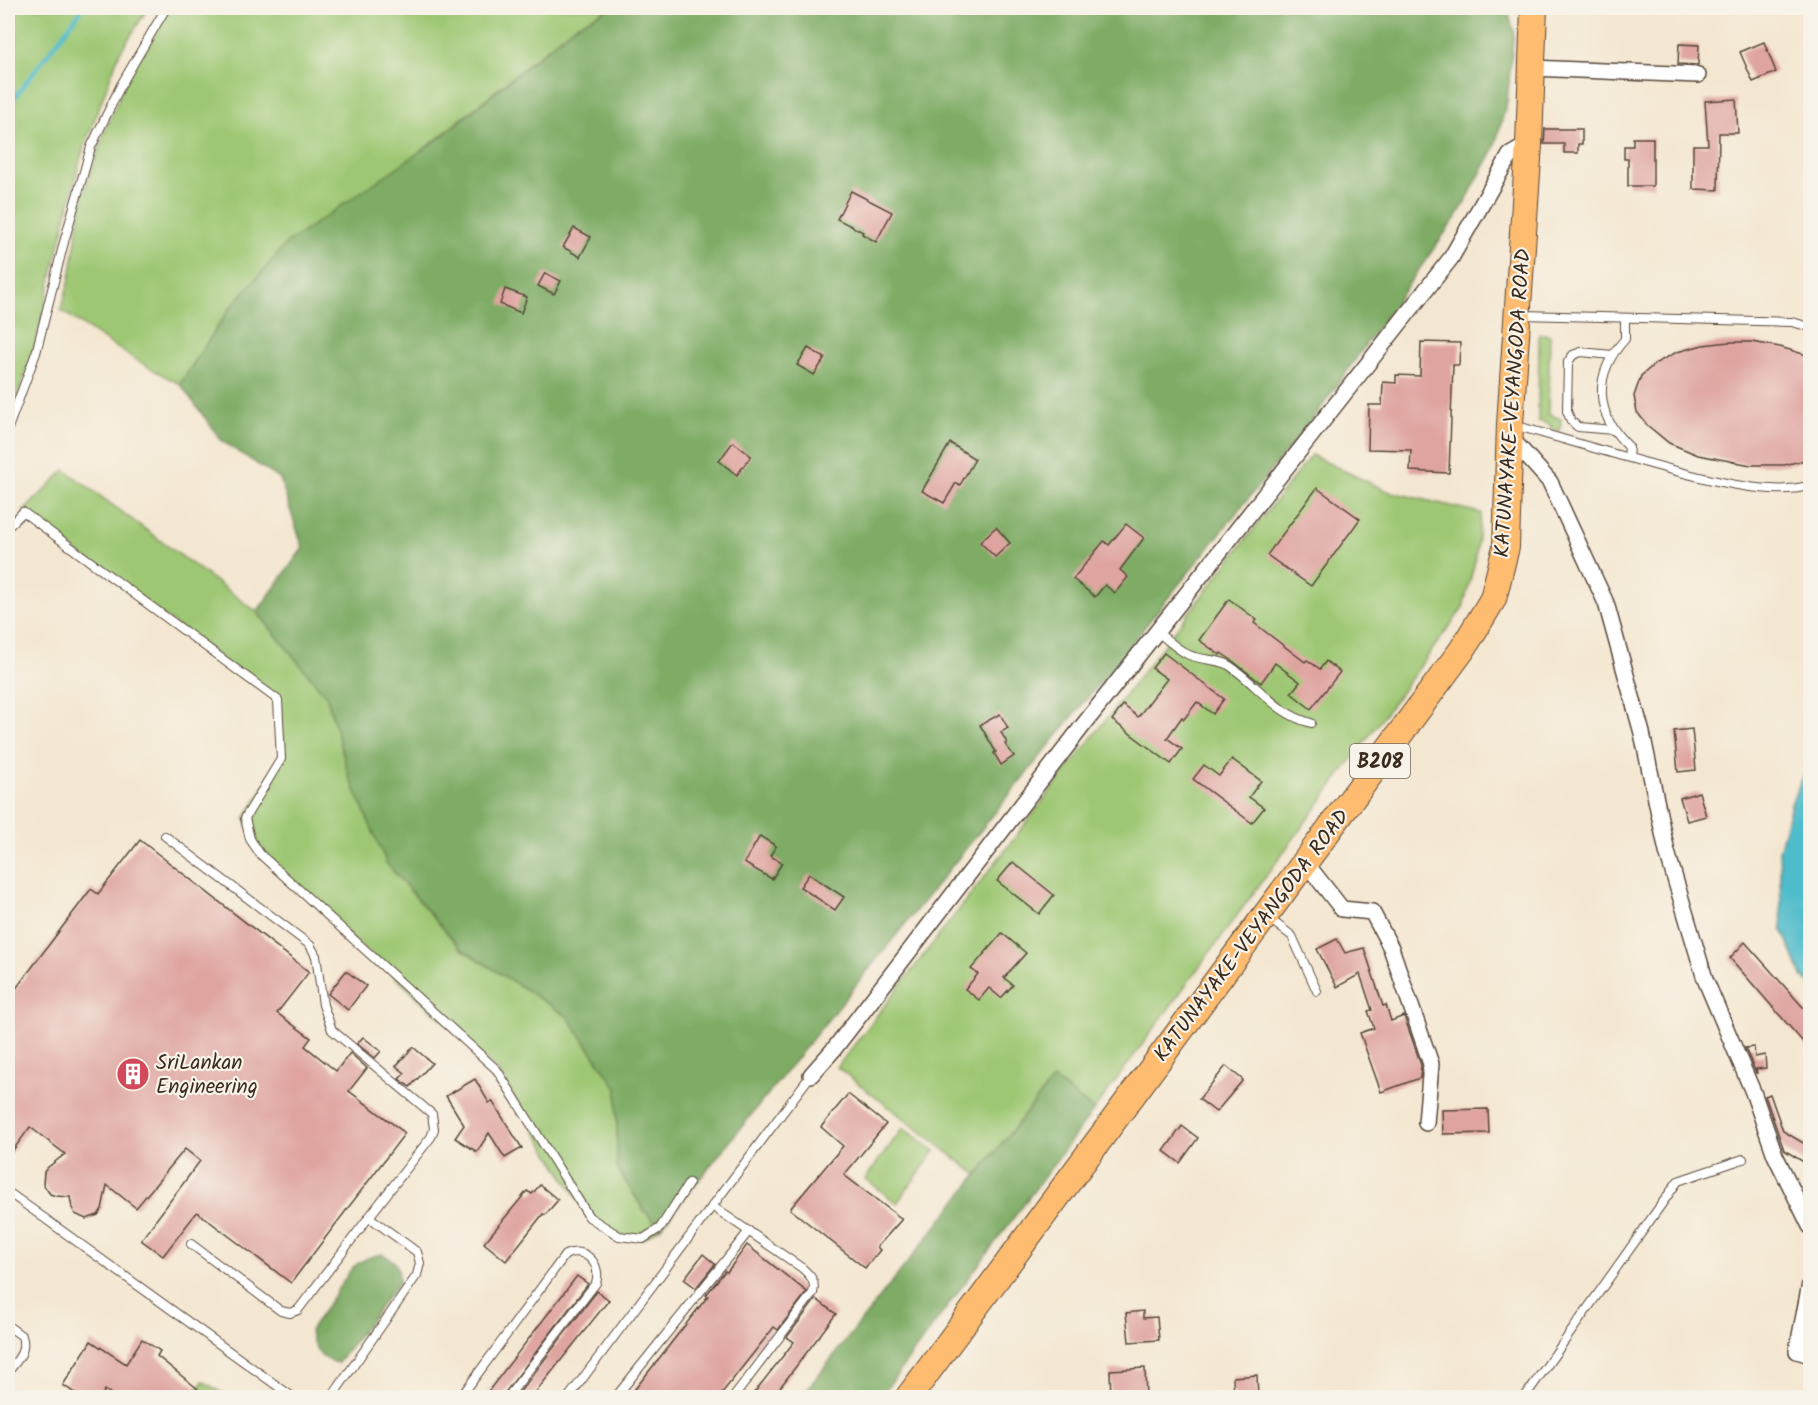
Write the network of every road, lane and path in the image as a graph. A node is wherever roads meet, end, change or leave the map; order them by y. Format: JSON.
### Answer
{"nodes":[{"id":1,"x":166,"y":8,"type":"edge"},
{"id":2,"x":1534,"y":8,"type":"edge"},
{"id":3,"x":1532,"y":68,"type":"junction"},
{"id":4,"x":1698,"y":75,"type":"dead end"},
{"id":5,"x":1529,"y":144,"type":"junction"},
{"id":6,"x":1518,"y":315,"type":"junction"},
{"id":7,"x":1625,"y":318,"type":"junction"},
{"id":8,"x":1810,"y":327,"type":"edge"},
{"id":9,"x":1612,"y":355,"type":"junction"},
{"id":10,"x":8,"y":428,"type":"edge"},
{"id":11,"x":1613,"y":430,"type":"junction"},
{"id":12,"x":1510,"y":431,"type":"junction"},
{"id":13,"x":1628,"y":458,"type":"junction"},
{"id":14,"x":1810,"y":485,"type":"edge"},
{"id":15,"x":8,"y":527,"type":"edge"},
{"id":16,"x":1156,"y":632,"type":"junction"},
{"id":17,"x":1311,"y":723,"type":"dead end"},
{"id":18,"x":165,"y":836,"type":"dead end"},
{"id":19,"x":1305,"y":862,"type":"junction"},
{"id":20,"x":1265,"y":915,"type":"junction"},
{"id":21,"x":1317,"y":992,"type":"dead end"},
{"id":22,"x":811,"y":1075,"type":"joint"},
{"id":23,"x":1426,"y":1123,"type":"dead end"},
{"id":24,"x":1743,"y":1159,"type":"dead end"},
{"id":25,"x":689,"y":1183,"type":"dead end"},
{"id":26,"x":8,"y":1192,"type":"edge"},
{"id":27,"x":712,"y":1206,"type":"junction"},
{"id":28,"x":369,"y":1216,"type":"junction"},
{"id":29,"x":1810,"y":1226,"type":"edge"},
{"id":30,"x":749,"y":1231,"type":"junction"},
{"id":31,"x":191,"y":1244,"type":"dead end"},
{"id":32,"x":1810,"y":1284,"type":"edge"},
{"id":33,"x":8,"y":1326,"type":"edge"},
{"id":34,"x":1810,"y":1355,"type":"edge"},
{"id":35,"x":8,"y":1372,"type":"edge"},
{"id":36,"x":294,"y":1398,"type":"edge"},
{"id":37,"x":331,"y":1398,"type":"edge"},
{"id":38,"x":460,"y":1398,"type":"edge"},
{"id":39,"x":507,"y":1398,"type":"edge"},
{"id":40,"x":568,"y":1398,"type":"edge"},
{"id":41,"x":615,"y":1398,"type":"edge"},
{"id":42,"x":733,"y":1398,"type":"edge"},
{"id":43,"x":908,"y":1398,"type":"edge"},
{"id":44,"x":1524,"y":1398,"type":"edge"}],
"edges":[{"from":1,"to":10,"type":"lane"},
{"from":2,"to":3,"type":"main road","name":"KATUNAYAKE-VEYANGODA ROAD","number":"B208"},
{"from":3,"to":4,"type":"street"},
{"from":3,"to":5,"type":"main road","name":"KATUNAYAKE-VEYANGODA ROAD","number":"B208"},
{"from":5,"to":6,"type":"main road","name":"KATUNAYAKE-VEYANGODA ROAD","number":"B208"},
{"from":5,"to":16,"type":"street"},
{"from":6,"to":7,"type":"lane"},
{"from":6,"to":12,"type":"main road","name":"KATUNAYAKE-VEYANGODA ROAD","number":"B208"},
{"from":7,"to":8,"type":"lane"},
{"from":7,"to":9,"type":"lane"},
{"from":9,"to":11,"type":"lane"},
{"from":9,"to":11,"type":"lane"},
{"from":11,"to":13,"type":"lane"},
{"from":12,"to":13,"type":"lane"},
{"from":12,"to":19,"type":"main road","name":"KATUNAYAKE-VEYANGODA ROAD","number":"B208"},
{"from":12,"to":29,"type":"street"},
{"from":13,"to":14,"type":"lane"},
{"from":15,"to":25,"type":"lane"},
{"from":16,"to":17,"type":"lane"},
{"from":16,"to":22,"type":"street"},
{"from":18,"to":28,"type":"lane"},
{"from":19,"to":20,"type":"main road","name":"KATUNAYAKE-VEYANGODA ROAD","number":"B208"},
{"from":19,"to":23,"type":"street"},
{"from":20,"to":21,"type":"lane"},
{"from":20,"to":43,"type":"main road","name":"KATUNAYAKE-VEYANGODA ROAD","number":"B208"},
{"from":22,"to":27,"type":"lane"},
{"from":24,"to":44,"type":"lane"},
{"from":26,"to":36,"type":"lane"},
{"from":27,"to":30,"type":"lane"},
{"from":27,"to":40,"type":"lane"},
{"from":28,"to":31,"type":"lane"},
{"from":28,"to":37,"type":"lane"},
{"from":30,"to":41,"type":"lane"},
{"from":30,"to":42,"type":"lane"},
{"from":32,"to":34,"type":"street"},
{"from":33,"to":35,"type":"lane"},
{"from":38,"to":39,"type":"lane"}]}
